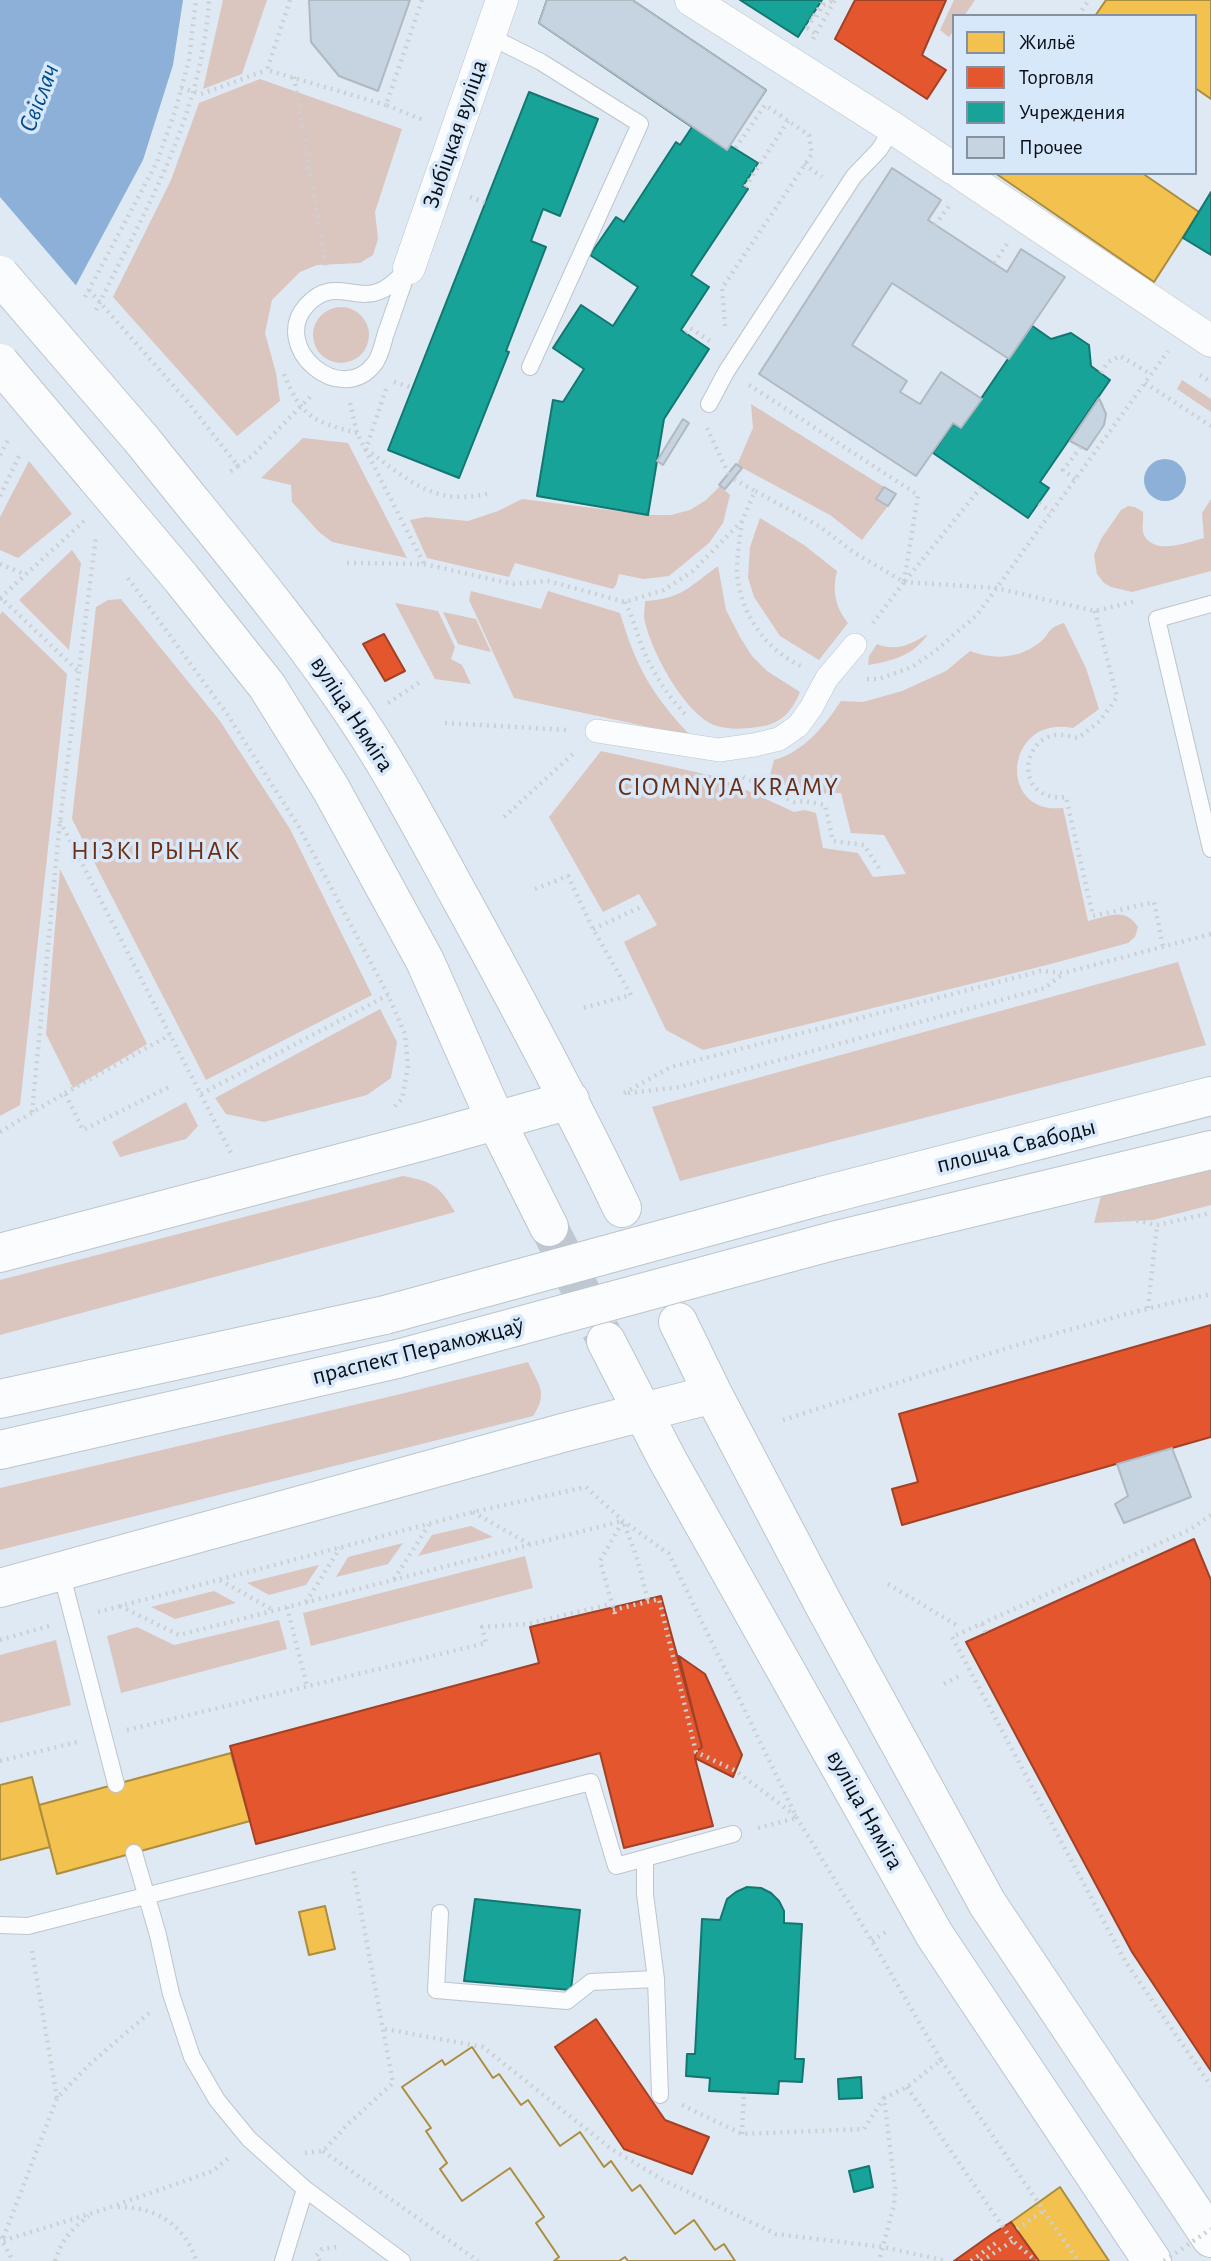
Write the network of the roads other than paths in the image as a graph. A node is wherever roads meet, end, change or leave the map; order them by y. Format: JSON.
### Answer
{"nodes":[{"id":1,"x":502,"y":0,"type":"edge"},
{"id":2,"x":691,"y":0,"type":"edge"},
{"id":3,"x":489,"y":36,"type":"junction"},
{"id":4,"x":893,"y":128,"type":"junction"},
{"id":5,"x":956,"y":180,"type":"edge"},
{"id":6,"x":409,"y":268,"type":"junction"},
{"id":7,"x":0,"y":275,"type":"edge"},
{"id":8,"x":1202,"y":332,"type":"edge"},
{"id":9,"x":0,"y":363,"type":"edge"},
{"id":10,"x":530,"y":368,"type":"dead end"},
{"id":11,"x":709,"y":404,"type":"dead end"},
{"id":12,"x":1211,"y":604,"type":"edge"},
{"id":13,"x":855,"y":646,"type":"dead end"},
{"id":14,"x":597,"y":731,"type":"road end"},
{"id":15,"x":1211,"y":849,"type":"edge"},
{"id":16,"x":1211,"y":1096,"type":"edge"},
{"id":17,"x":570,"y":1100,"type":"junction"},
{"id":18,"x":496,"y":1121,"type":"junction"},
{"id":19,"x":1211,"y":1150,"type":"edge"},
{"id":20,"x":821,"y":1195,"type":"joint"},
{"id":21,"x":622,"y":1208,"type":"dead end"},
{"id":22,"x":549,"y":1227,"type":"tunnel mouth"},
{"id":23,"x":833,"y":1241,"type":"joint"},
{"id":24,"x":0,"y":1253,"type":"edge"},
{"id":25,"x":678,"y":1322,"type":"dead end"},
{"id":26,"x":606,"y":1341,"type":"tunnel mouth"},
{"id":27,"x":713,"y":1394,"type":"junction"},
{"id":28,"x":0,"y":1399,"type":"edge"},
{"id":29,"x":641,"y":1412,"type":"junction"},
{"id":30,"x":0,"y":1450,"type":"edge"},
{"id":31,"x":61,"y":1572,"type":"junction"},
{"id":32,"x":0,"y":1588,"type":"edge"},
{"id":33,"x":116,"y":1784,"type":"dead end"},
{"id":34,"x":733,"y":1834,"type":"road end"},
{"id":35,"x":134,"y":1853,"type":"dead end"},
{"id":36,"x":645,"y":1858,"type":"junction"},
{"id":37,"x":146,"y":1895,"type":"junction"},
{"id":38,"x":440,"y":1913,"type":"dead end"},
{"id":39,"x":0,"y":1924,"type":"edge"},
{"id":40,"x":656,"y":1979,"type":"junction"},
{"id":41,"x":660,"y":2095,"type":"road end"},
{"id":42,"x":305,"y":2189,"type":"junction"},
{"id":43,"x":1211,"y":2238,"type":"edge"},
{"id":44,"x":283,"y":2261,"type":"edge"},
{"id":45,"x":402,"y":2261,"type":"edge"},
{"id":46,"x":1152,"y":2261,"type":"edge"}],
"edges":[{"from":1,"to":3,"type":"street","name":"Зыбіцкая вуліца"},
{"from":2,"to":4,"type":"street"},
{"from":3,"to":6,"type":"street","name":"Зыбіцкая вуліца"},
{"from":3,"to":10,"type":"lane"},
{"from":4,"to":5,"type":"street"},
{"from":4,"to":11,"type":"lane"},
{"from":5,"to":8,"type":"street"},
{"from":6,"to":6,"type":"lane"},
{"from":7,"to":17,"type":"main road","name":"вуліца Няміга","bridge":true},
{"from":9,"to":18,"type":"main road","bridge":true},
{"from":12,"to":15,"type":"lane"},
{"from":13,"to":14,"type":"street"},
{"from":16,"to":20,"type":"main road","name":"плошча Свабоды"},
{"from":17,"to":18,"type":"main road"},
{"from":17,"to":21,"type":"main road","name":"вуліца Няміга"},
{"from":18,"to":22,"type":"main road"},
{"from":18,"to":24,"type":"main road"},
{"from":19,"to":23,"type":"main road","name":"плошча Свабоды"},
{"from":20,"to":28,"type":"main road","name":"праспект Пераможцаў","bridge":true},
{"from":23,"to":30,"type":"main road","name":"праспект Пераможцаў","bridge":true},
{"from":25,"to":27,"type":"main road"},
{"from":26,"to":29,"type":"main road","name":"вуліца Няміга"},
{"from":27,"to":29,"type":"main road"},
{"from":27,"to":43,"type":"main road"},
{"from":29,"to":31,"type":"main road"},
{"from":29,"to":46,"type":"main road","name":"вуліца Няміга"},
{"from":31,"to":32,"type":"main road"},
{"from":31,"to":33,"type":"lane"},
{"from":34,"to":36,"type":"lane"},
{"from":35,"to":37,"type":"lane"},
{"from":36,"to":37,"type":"lane"},
{"from":36,"to":40,"type":"lane"},
{"from":37,"to":39,"type":"lane"},
{"from":37,"to":42,"type":"lane"},
{"from":38,"to":40,"type":"lane"},
{"from":40,"to":41,"type":"lane"},
{"from":42,"to":44,"type":"lane"},
{"from":42,"to":45,"type":"lane"}]}
